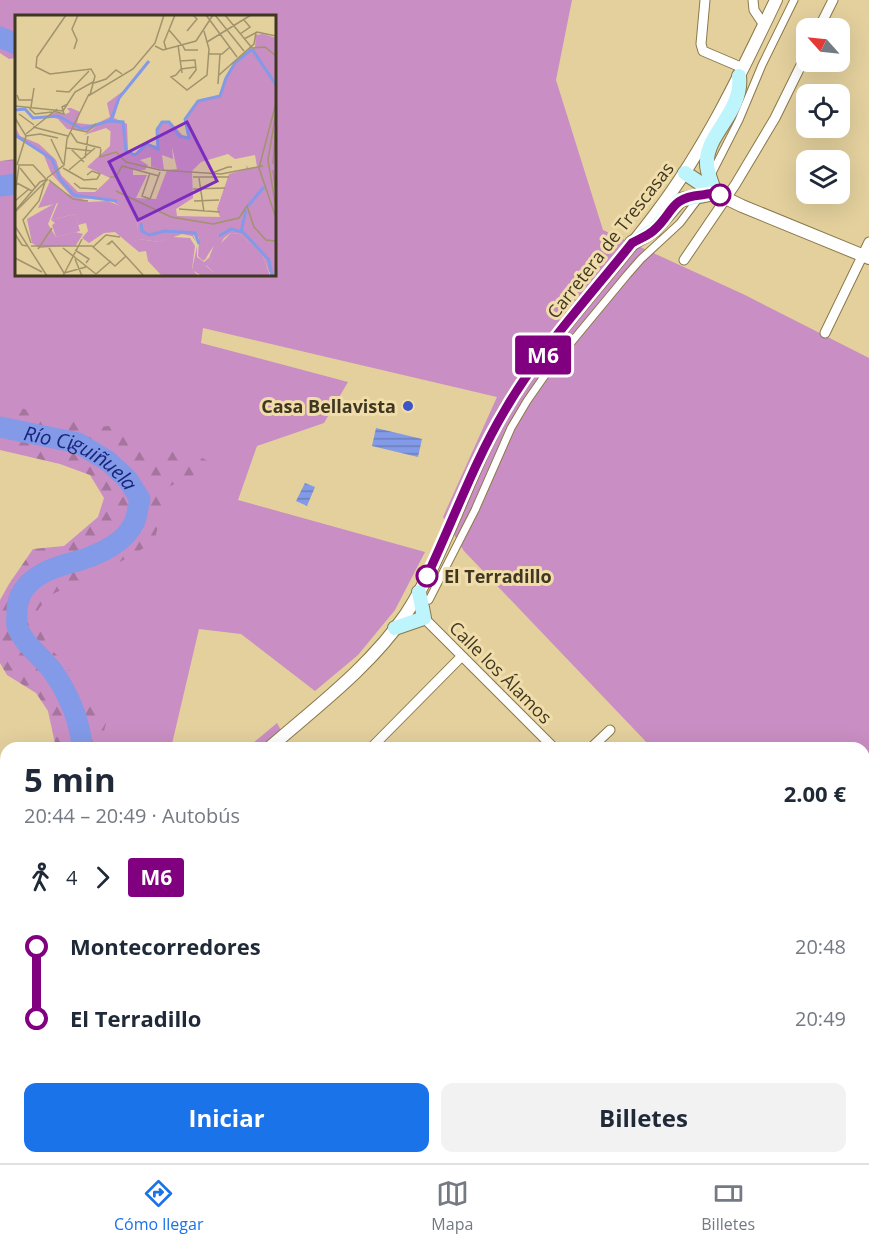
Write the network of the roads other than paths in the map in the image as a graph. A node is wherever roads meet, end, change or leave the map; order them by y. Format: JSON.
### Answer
{"nodes":[{"id":1,"x":705,"y":0,"type":"edge"},
{"id":2,"x":753,"y":0,"type":"edge"},
{"id":3,"x":776,"y":0,"type":"edge"},
{"id":4,"x":794,"y":0,"type":"edge"},
{"id":5,"x":833,"y":0,"type":"edge"},
{"id":6,"x":824,"y":18,"type":"edge"},
{"id":7,"x":764,"y":25,"type":"junction"},
{"id":8,"x":741,"y":72,"type":"junction"},
{"id":9,"x":798,"y":72,"type":"edge"},
{"id":10,"x":713,"y":171,"type":"dead end"},
{"id":11,"x":685,"y":173,"type":"junction"},
{"id":12,"x":720,"y":196,"type":"junction"},
{"id":13,"x":698,"y":199,"type":"dead end"},
{"id":14,"x":869,"y":242,"type":"edge"},
{"id":15,"x":632,"y":243,"type":"junction"},
{"id":16,"x":866,"y":256,"type":"edge"},
{"id":17,"x":684,"y":260,"type":"dead end"},
{"id":18,"x":825,"y":333,"type":"dead end"},
{"id":19,"x":424,"y":596,"type":"junction"},
{"id":20,"x":424,"y":618,"type":"junction"},
{"id":21,"x":395,"y":628,"type":"junction"},
{"id":22,"x":462,"y":656,"type":"junction"},
{"id":23,"x":610,"y":730,"type":"dead end"},
{"id":24,"x":275,"y":742,"type":"edge"},
{"id":25,"x":381,"y":742,"type":"edge"},
{"id":26,"x":548,"y":742,"type":"edge"},
{"id":27,"x":597,"y":742,"type":"edge"}],
"edges":[{"from":1,"to":8,"type":"street"},
{"from":2,"to":7,"type":"street"},
{"from":3,"to":7,"type":"street","name":"Carretera de Trescasas"},
{"from":4,"to":10,"type":"street"},
{"from":5,"to":6,"type":"street"},
{"from":7,"to":8,"type":"street","name":"Carretera de Trescasas"},
{"from":8,"to":11,"type":"street","name":"Carretera de Trescasas"},
{"from":8,"to":12,"type":"main road"},
{"from":9,"to":12,"type":"street"},
{"from":11,"to":12,"type":"main road"},
{"from":11,"to":15,"type":"street","name":"Carretera de Trescasas"},
{"from":12,"to":15,"type":"main road"},
{"from":12,"to":16,"type":"street"},
{"from":12,"to":17,"type":"street"},
{"from":13,"to":19,"type":"street"},
{"from":14,"to":16,"type":"street"},
{"from":15,"to":19,"type":"street","name":"Carretera de Trescasas"},
{"from":16,"to":18,"type":"street"},
{"from":19,"to":20,"type":"main road"},
{"from":19,"to":21,"type":"street","name":"Carretera de Trescasas"},
{"from":20,"to":21,"type":"main road"},
{"from":20,"to":22,"type":"street","name":"Calle los Álamos"},
{"from":21,"to":24,"type":"street","name":"Carretera de Trescasas"},
{"from":22,"to":25,"type":"street"},
{"from":22,"to":26,"type":"street","name":"Calle los Álamos"},
{"from":23,"to":27,"type":"street"}]}
